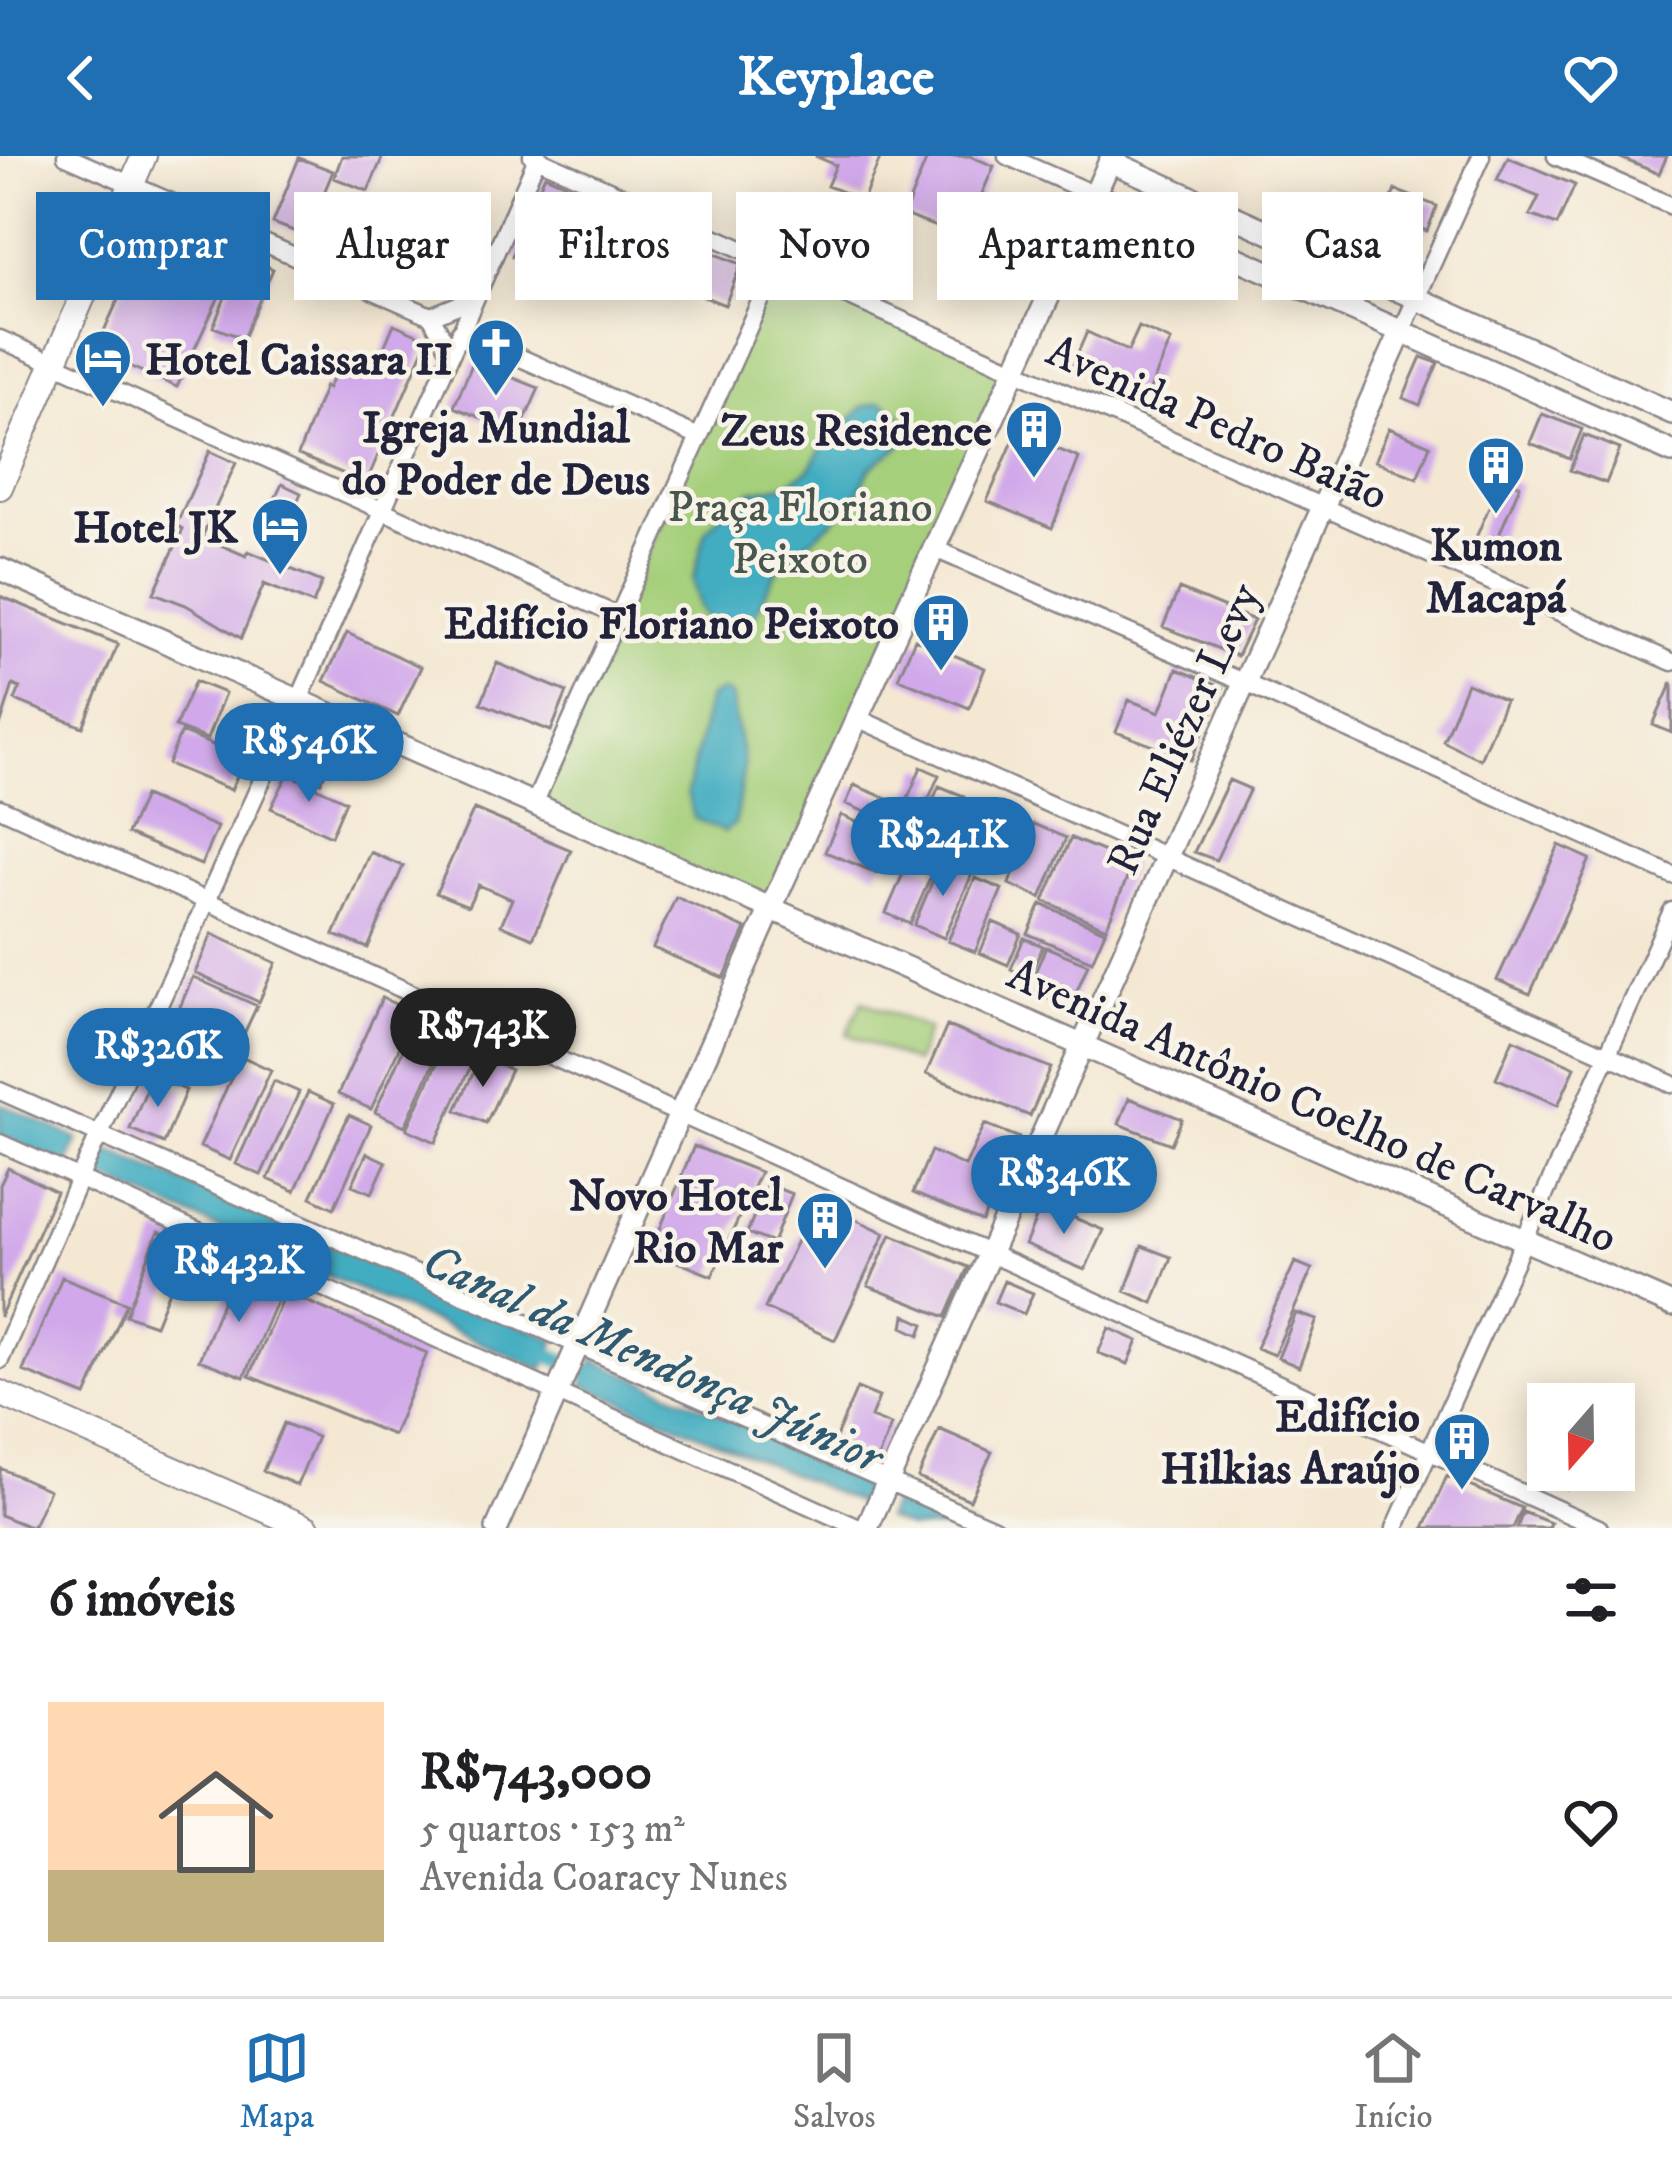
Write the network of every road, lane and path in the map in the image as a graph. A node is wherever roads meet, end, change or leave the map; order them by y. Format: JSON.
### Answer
{"nodes":[{"id":1,"x":65,"y":156,"type":"edge"},
{"id":2,"x":144,"y":156,"type":"edge"},
{"id":3,"x":1007,"y":156,"type":"edge"},
{"id":4,"x":1480,"y":156,"type":"edge"},
{"id":5,"x":1556,"y":156,"type":"edge"},
{"id":6,"x":536,"y":157,"type":"edge"},
{"id":7,"x":1106,"y":158,"type":"edge"},
{"id":8,"x":131,"y":185,"type":"junction"},
{"id":9,"x":1087,"y":192,"type":"edge"},
{"id":10,"x":1095,"y":192,"type":"edge"},
{"id":11,"x":1672,"y":206,"type":"edge"},
{"id":12,"x":1262,"y":230,"type":"edge"},
{"id":13,"x":1262,"y":239,"type":"edge"},
{"id":14,"x":736,"y":247,"type":"edge"},
{"id":15,"x":1238,"y":260,"type":"edge"},
{"id":16,"x":491,"y":261,"type":"edge"},
{"id":17,"x":1252,"y":266,"type":"junction"},
{"id":18,"x":1423,"y":281,"type":"edge"},
{"id":19,"x":470,"y":300,"type":"edge"},
{"id":20,"x":474,"y":300,"type":"edge"},
{"id":21,"x":761,"y":300,"type":"edge"},
{"id":22,"x":857,"y":300,"type":"edge"},
{"id":23,"x":1047,"y":300,"type":"edge"},
{"id":24,"x":1414,"y":300,"type":"edge"},
{"id":25,"x":1419,"y":300,"type":"edge"},
{"id":26,"x":431,"y":316,"type":"junction"},
{"id":27,"x":1402,"y":330,"type":"junction"},
{"id":28,"x":460,"y":332,"type":"junction"},
{"id":29,"x":0,"y":339,"type":"edge"},
{"id":30,"x":451,"y":353,"type":"junction"},
{"id":31,"x":1553,"y":360,"type":"junction"},
{"id":32,"x":53,"y":362,"type":"junction"},
{"id":33,"x":1016,"y":370,"type":"junction"},
{"id":34,"x":1539,"y":392,"type":"junction"},
{"id":35,"x":1672,"y":413,"type":"edge"},
{"id":36,"x":699,"y":437,"type":"junction"},
{"id":37,"x":1672,"y":452,"type":"edge"},
{"id":38,"x":0,"y":487,"type":"edge"},
{"id":39,"x":1324,"y":507,"type":"junction"},
{"id":40,"x":381,"y":511,"type":"junction"},
{"id":41,"x":935,"y":549,"type":"junction"},
{"id":42,"x":0,"y":568,"type":"edge"},
{"id":43,"x":618,"y":616,"type":"junction"},
{"id":44,"x":1672,"y":662,"type":"edge"},
{"id":45,"x":1245,"y":682,"type":"junction"},
{"id":46,"x":299,"y":700,"type":"junction"},
{"id":47,"x":857,"y":718,"type":"junction"},
{"id":48,"x":534,"y":804,"type":"junction"},
{"id":49,"x":0,"y":808,"type":"edge"},
{"id":50,"x":1167,"y":858,"type":"junction"},
{"id":51,"x":1672,"y":875,"type":"edge"},
{"id":52,"x":206,"y":901,"type":"junction"},
{"id":53,"x":772,"y":908,"type":"junction"},
{"id":54,"x":1672,"y":911,"type":"edge"},
{"id":55,"x":1083,"y":1046,"type":"junction"},
{"id":56,"x":1608,"y":1056,"type":"junction"},
{"id":57,"x":1672,"y":1084,"type":"edge"},
{"id":58,"x":0,"y":1091,"type":"edge"},
{"id":59,"x":680,"y":1114,"type":"junction"},
{"id":60,"x":97,"y":1139,"type":"junction"},
{"id":61,"x":0,"y":1143,"type":"edge"},
{"id":62,"x":81,"y":1174,"type":"junction"},
{"id":63,"x":1526,"y":1241,"type":"junction"},
{"id":64,"x":990,"y":1254,"type":"junction"},
{"id":65,"x":1672,"y":1306,"type":"edge"},
{"id":66,"x":577,"y":1350,"type":"junction"},
{"id":67,"x":0,"y":1360,"type":"edge"},
{"id":68,"x":561,"y":1386,"type":"junction"},
{"id":69,"x":0,"y":1393,"type":"edge"},
{"id":70,"x":1432,"y":1453,"type":"junction"},
{"id":71,"x":886,"y":1487,"type":"junction"},
{"id":72,"x":867,"y":1523,"type":"edge"},
{"id":73,"x":308,"y":1528,"type":"edge"},
{"id":74,"x":497,"y":1528,"type":"edge"},
{"id":75,"x":994,"y":1528,"type":"edge"},
{"id":76,"x":1395,"y":1528,"type":"edge"},
{"id":77,"x":1599,"y":1528,"type":"edge"}],
"edges":[{"from":1,"to":8,"type":"street"},
{"from":2,"to":8,"type":"main road"},
{"from":3,"to":9,"type":"street"},
{"from":4,"to":18,"type":"street","name":"Rua Eliézer Levy"},
{"from":5,"to":11,"type":"street"},
{"from":6,"to":14,"type":"street","name":"Avenida Pedro Baião"},
{"from":6,"to":16,"type":"street"},
{"from":7,"to":10,"type":"street"},
{"from":7,"to":12,"type":"street"},
{"from":8,"to":26,"type":"street"},
{"from":8,"to":32,"type":"main road"},
{"from":13,"to":17,"type":"street"},
{"from":15,"to":17,"type":"street"},
{"from":17,"to":27,"type":"street"},
{"from":19,"to":26,"type":"street"},
{"from":20,"to":28,"type":"street"},
{"from":21,"to":36,"type":"street"},
{"from":22,"to":33,"type":"street","name":"Avenida Pedro Baião"},
{"from":23,"to":33,"type":"street"},
{"from":24,"to":27,"type":"street","name":"Rua Eliézer Levy"},
{"from":25,"to":31,"type":"street"},
{"from":26,"to":30,"type":"street"},
{"from":27,"to":34,"type":"street"},
{"from":27,"to":39,"type":"street","name":"Rua Eliézer Levy"},
{"from":28,"to":30,"type":"street"},
{"from":28,"to":36,"type":"street"},
{"from":29,"to":32,"type":"street"},
{"from":30,"to":40,"type":"street"},
{"from":31,"to":34,"type":"street"},
{"from":31,"to":35,"type":"street"},
{"from":32,"to":38,"type":"main road"},
{"from":32,"to":40,"type":"street"},
{"from":33,"to":39,"type":"street","name":"Avenida Pedro Baião"},
{"from":33,"to":41,"type":"street"},
{"from":34,"to":37,"type":"street"},
{"from":36,"to":43,"type":"street"},
{"from":39,"to":44,"type":"street","name":"Avenida Pedro Baião"},
{"from":39,"to":45,"type":"street","name":"Rua Eliézer Levy"},
{"from":40,"to":43,"type":"street"},
{"from":40,"to":46,"type":"street"},
{"from":41,"to":45,"type":"street"},
{"from":41,"to":47,"type":"street"},
{"from":42,"to":46,"type":"street","name":"Avenida Antônio Coelho de Carvalho"},
{"from":43,"to":48,"type":"street"},
{"from":45,"to":50,"type":"street","name":"Rua Eliézer Levy"},
{"from":45,"to":51,"type":"street"},
{"from":46,"to":48,"type":"street","name":"Avenida Antônio Coelho de Carvalho"},
{"from":46,"to":52,"type":"street"},
{"from":47,"to":50,"type":"street"},
{"from":47,"to":53,"type":"street"},
{"from":48,"to":53,"type":"street","name":"Avenida Antônio Coelho de Carvalho"},
{"from":49,"to":52,"type":"street"},
{"from":50,"to":55,"type":"street","name":"Rua Eliézer Levy"},
{"from":50,"to":56,"type":"street"},
{"from":52,"to":59,"type":"street"},
{"from":52,"to":60,"type":"street"},
{"from":53,"to":55,"type":"street","name":"Avenida Antônio Coelho de Carvalho"},
{"from":53,"to":59,"type":"street"},
{"from":54,"to":56,"type":"street"},
{"from":55,"to":63,"type":"street","name":"Avenida Antônio Coelho de Carvalho"},
{"from":55,"to":64,"type":"street","name":"Rua Eliézer Levy"},
{"from":56,"to":57,"type":"street"},
{"from":56,"to":63,"type":"street"},
{"from":58,"to":60,"type":"street"},
{"from":59,"to":64,"type":"street"},
{"from":59,"to":66,"type":"street"},
{"from":60,"to":62,"type":"street"},
{"from":60,"to":66,"type":"street"},
{"from":61,"to":62,"type":"street"},
{"from":62,"to":67,"type":"street"},
{"from":62,"to":68,"type":"street"},
{"from":63,"to":65,"type":"street","name":"Avenida Antônio Coelho de Carvalho"},
{"from":63,"to":70,"type":"street"},
{"from":64,"to":70,"type":"street"},
{"from":64,"to":71,"type":"street","name":"Rua Eliézer Levy"},
{"from":66,"to":68,"type":"street"},
{"from":66,"to":71,"type":"street"},
{"from":68,"to":72,"type":"street"},
{"from":68,"to":74,"type":"street"},
{"from":69,"to":73,"type":"main road"},
{"from":70,"to":76,"type":"street"},
{"from":70,"to":77,"type":"street"},
{"from":71,"to":72,"type":"street","name":"Rua Eliézer Levy"},
{"from":71,"to":75,"type":"street"}]}
